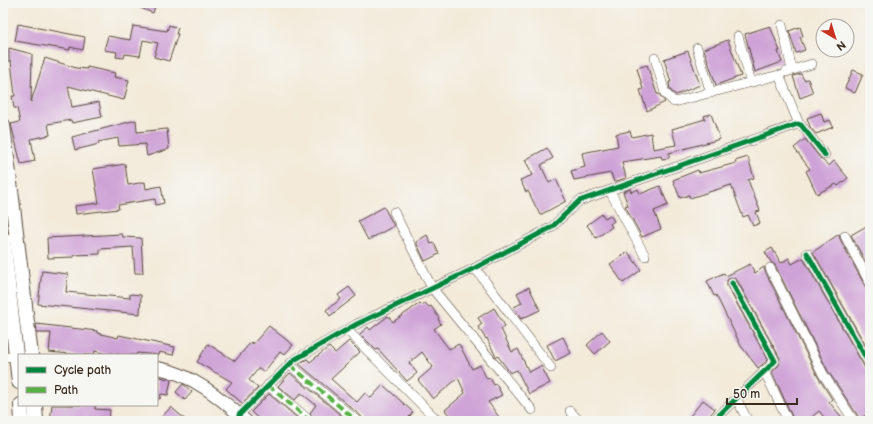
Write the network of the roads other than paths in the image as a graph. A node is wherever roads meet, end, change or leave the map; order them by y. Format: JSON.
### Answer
{"nodes":[{"id":1,"x":782,"y":26,"type":"dead end"},
{"id":2,"x":738,"y":36,"type":"dead end"},
{"id":3,"x":697,"y":48,"type":"dead end"},
{"id":4,"x":655,"y":58,"type":"dead end"},
{"id":5,"x":812,"y":64,"type":"dead end"},
{"id":6,"x":792,"y":70,"type":"junction"},
{"id":7,"x":779,"y":74,"type":"junction"},
{"id":8,"x":751,"y":82,"type":"junction"},
{"id":9,"x":711,"y":93,"type":"junction"},
{"id":10,"x":799,"y":124,"type":"junction"},
{"id":11,"x":3,"y":125,"type":"edge"},
{"id":12,"x":825,"y":155,"type":"dead end"},
{"id":13,"x":610,"y":191,"type":"junction"},
{"id":14,"x":394,"y":212,"type":"dead end"},
{"id":15,"x":845,"y":236,"type":"dead end"},
{"id":16,"x":3,"y":238,"type":"edge"},
{"id":17,"x":807,"y":253,"type":"dead end"},
{"id":18,"x":644,"y":256,"type":"dead end"},
{"id":19,"x":5,"y":257,"type":"junction"},
{"id":20,"x":20,"y":259,"type":"junction"},
{"id":21,"x":475,"y":268,"type":"junction"},
{"id":22,"x":770,"y":268,"type":"dead end"},
{"id":23,"x":732,"y":283,"type":"dead end"},
{"id":24,"x":870,"y":283,"type":"edge"},
{"id":25,"x":432,"y":288,"type":"junction"},
{"id":26,"x":347,"y":330,"type":"junction"},
{"id":27,"x":17,"y":356,"type":"edge"},
{"id":28,"x":290,"y":365,"type":"junction"},
{"id":29,"x":870,"y":365,"type":"edge"},
{"id":30,"x":158,"y":368,"type":"edge"},
{"id":31,"x":551,"y":368,"type":"dead end"},
{"id":32,"x":18,"y":369,"type":"edge"},
{"id":33,"x":764,"y":370,"type":"junction"},
{"id":34,"x":268,"y":385,"type":"junction"},
{"id":35,"x":736,"y":398,"type":"junction"},
{"id":36,"x":21,"y":406,"type":"edge"},
{"id":37,"x":35,"y":406,"type":"edge"},
{"id":38,"x":532,"y":410,"type":"dead end"},
{"id":39,"x":570,"y":411,"type":"dead end"},
{"id":40,"x":243,"y":418,"type":"edge"},
{"id":41,"x":22,"y":421,"type":"edge"},
{"id":42,"x":36,"y":421,"type":"edge"},
{"id":43,"x":310,"y":421,"type":"edge"},
{"id":44,"x":357,"y":421,"type":"edge"},
{"id":45,"x":438,"y":421,"type":"edge"},
{"id":46,"x":579,"y":421,"type":"edge"},
{"id":47,"x":713,"y":421,"type":"edge"},
{"id":48,"x":748,"y":421,"type":"edge"},
{"id":49,"x":788,"y":421,"type":"edge"},
{"id":50,"x":854,"y":421,"type":"edge"}],
"edges":[{"from":1,"to":6,"type":"street"},
{"from":2,"to":8,"type":"street"},
{"from":3,"to":9,"type":"street"},
{"from":4,"to":9,"type":"street"},
{"from":5,"to":6,"type":"street"},
{"from":6,"to":7,"type":"street"},
{"from":7,"to":8,"type":"street"},
{"from":7,"to":10,"type":"street"},
{"from":8,"to":9,"type":"street"},
{"from":10,"to":12,"type":"street"},
{"from":10,"to":13,"type":"street"},
{"from":11,"to":20,"type":"main road"},
{"from":13,"to":18,"type":"street"},
{"from":13,"to":21,"type":"street"},
{"from":14,"to":25,"type":"street"},
{"from":15,"to":24,"type":"street"},
{"from":16,"to":19,"type":"main road"},
{"from":17,"to":29,"type":"street"},
{"from":19,"to":20,"type":"main road"},
{"from":19,"to":27,"type":"main road"},
{"from":20,"to":27,"type":"main road"},
{"from":21,"to":25,"type":"street"},
{"from":21,"to":31,"type":"street"},
{"from":22,"to":50,"type":"street"},
{"from":23,"to":33,"type":"street"},
{"from":25,"to":26,"type":"street"},
{"from":25,"to":38,"type":"street"},
{"from":26,"to":28,"type":"street"},
{"from":26,"to":45,"type":"street"},
{"from":27,"to":32,"type":"main road"},
{"from":28,"to":34,"type":"street"},
{"from":28,"to":44,"type":"street"},
{"from":30,"to":40,"type":"street"},
{"from":33,"to":35,"type":"street"},
{"from":33,"to":49,"type":"street"},
{"from":34,"to":40,"type":"street"},
{"from":34,"to":43,"type":"street"},
{"from":35,"to":47,"type":"street"},
{"from":35,"to":48,"type":"street"},
{"from":36,"to":41,"type":"main road"},
{"from":37,"to":42,"type":"main road"},
{"from":39,"to":46,"type":"street"}]}
